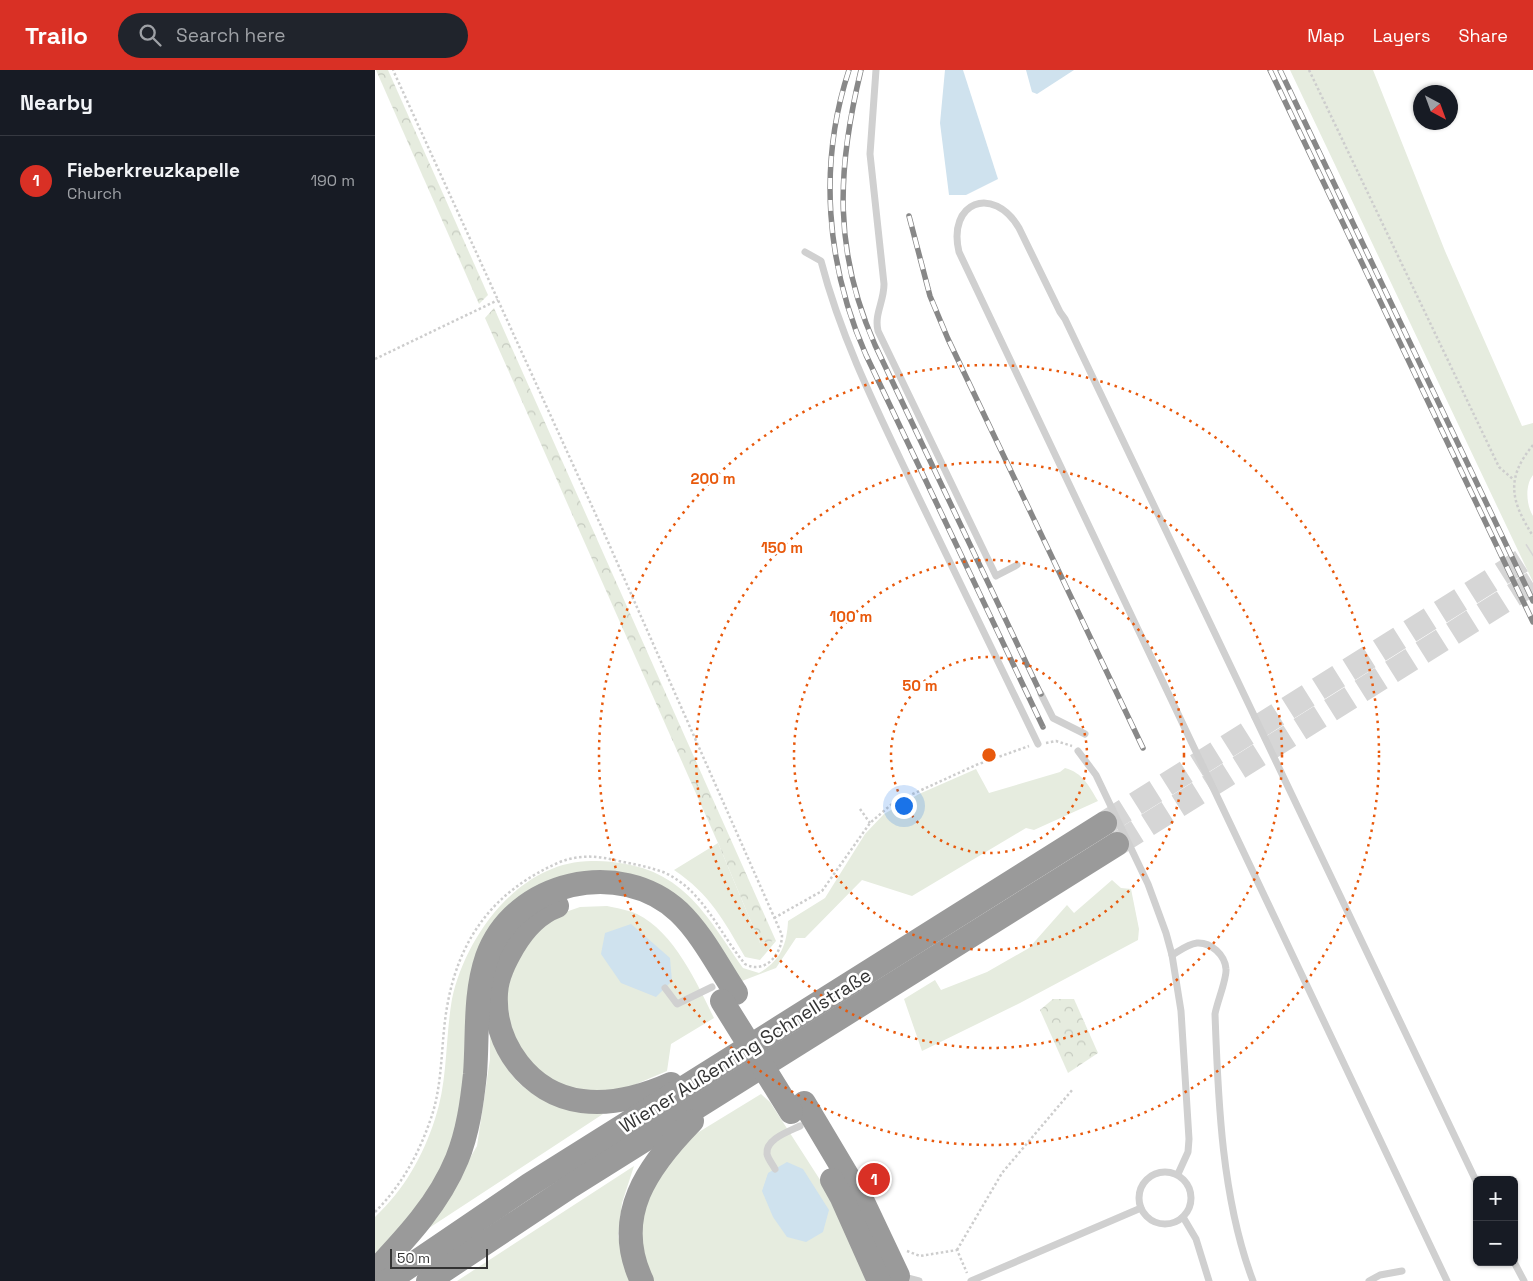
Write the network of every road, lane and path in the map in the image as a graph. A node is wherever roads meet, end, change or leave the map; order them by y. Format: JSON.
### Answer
{"nodes":[{"id":1,"x":393,"y":70,"type":"edge"},
{"id":2,"x":876,"y":70,"type":"edge"},
{"id":3,"x":1309,"y":70,"type":"edge"},
{"id":4,"x":805,"y":252,"type":"dead end"},
{"id":5,"x":498,"y":300,"type":"junction"},
{"id":6,"x":375,"y":359,"type":"edge"},
{"id":7,"x":1533,"y":445,"type":"edge"},
{"id":8,"x":1514,"y":480,"type":"junction"},
{"id":9,"x":1533,"y":536,"type":"edge"},
{"id":10,"x":1017,"y":565,"type":"dead end"},
{"id":11,"x":1041,"y":694,"type":"dead end"},
{"id":12,"x":1085,"y":734,"type":"dead end"},
{"id":13,"x":1038,"y":744,"type":"junction"},
{"id":14,"x":1078,"y":751,"type":"joint"},
{"id":15,"x":860,"y":809,"type":"dead end"},
{"id":16,"x":870,"y":823,"type":"junction"},
{"id":17,"x":1105,"y":823,"type":"tunnel mouth"},
{"id":18,"x":1117,"y":844,"type":"tunnel mouth"},
{"id":19,"x":774,"y":918,"type":"junction"},
{"id":20,"x":1172,"y":955,"type":"junction"},
{"id":21,"x":665,"y":988,"type":"dead end"},
{"id":22,"x":723,"y":994,"type":"junction"},
{"id":23,"x":734,"y":1056,"type":"junction"},
{"id":24,"x":1073,"y":1089,"type":"dead end"},
{"id":25,"x":717,"y":1095,"type":"junction"},
{"id":26,"x":798,"y":1114,"type":"junction"},
{"id":27,"x":775,"y":1169,"type":"dead end"},
{"id":28,"x":1178,"y":1174,"type":"junction"},
{"id":29,"x":1474,"y":1176,"type":"edge"},
{"id":30,"x":1141,"y":1208,"type":"junction"},
{"id":31,"x":375,"y":1212,"type":"edge"},
{"id":32,"x":1183,"y":1217,"type":"junction"},
{"id":33,"x":903,"y":1248,"type":"dead end"},
{"id":34,"x":957,"y":1250,"type":"junction"},
{"id":35,"x":1516,"y":1266,"type":"edge"},
{"id":36,"x":375,"y":1271,"type":"edge"},
{"id":37,"x":1402,"y":1271,"type":"dead end"},
{"id":38,"x":895,"y":1280,"type":"edge"},
{"id":39,"x":388,"y":1281,"type":"edge"},
{"id":40,"x":429,"y":1281,"type":"edge"},
{"id":41,"x":643,"y":1281,"type":"edge"},
{"id":42,"x":971,"y":1281,"type":"edge"},
{"id":43,"x":1209,"y":1281,"type":"edge"},
{"id":44,"x":1253,"y":1281,"type":"edge"},
{"id":45,"x":1369,"y":1281,"type":"edge"},
{"id":46,"x":1447,"y":1281,"type":"edge"},
{"id":47,"x":1523,"y":1281,"type":"edge"}],
"edges":[{"from":1,"to":5,"type":"path"},
{"from":2,"to":10,"type":"lane"},
{"from":3,"to":8,"type":"path"},
{"from":4,"to":13,"type":"lane"},
{"from":5,"to":6,"type":"path"},
{"from":5,"to":19,"type":"path"},
{"from":7,"to":8,"type":"path"},
{"from":8,"to":9,"type":"path"},
{"from":11,"to":12,"type":"lane"},
{"from":13,"to":14,"type":"path"},
{"from":13,"to":16,"type":"path"},
{"from":14,"to":20,"type":"lane"},
{"from":15,"to":16,"type":"path"},
{"from":16,"to":19,"type":"path"},
{"from":17,"to":23,"type":"highway","name":"Wiener Außenring Schnellstraße"},
{"from":18,"to":25,"type":"highway","name":"Wiener Außenring Schnellstraße"},
{"from":19,"to":31,"type":"path"},
{"from":20,"to":28,"type":"lane"},
{"from":20,"to":44,"type":"lane"},
{"from":21,"to":22,"type":"lane"},
{"from":22,"to":23,"type":"highway"},
{"from":22,"to":26,"type":"highway"},
{"from":22,"to":36,"type":"highway"},
{"from":23,"to":39,"type":"highway","name":"Wiener Außenring Schnellstraße"},
{"from":24,"to":34,"type":"path"},
{"from":25,"to":40,"type":"highway","name":"Wiener Außenring Schnellstraße"},
{"from":25,"to":41,"type":"highway"},
{"from":26,"to":27,"type":"lane"},
{"from":26,"to":38,"type":"highway"},
{"from":28,"to":30,"type":"lane"},
{"from":28,"to":32,"type":"lane"},
{"from":29,"to":46,"type":"lane"},
{"from":30,"to":32,"type":"lane"},
{"from":30,"to":42,"type":"lane"},
{"from":32,"to":43,"type":"lane"},
{"from":33,"to":34,"type":"path"},
{"from":34,"to":42,"type":"path"},
{"from":35,"to":47,"type":"lane"},
{"from":37,"to":45,"type":"lane"}]}
